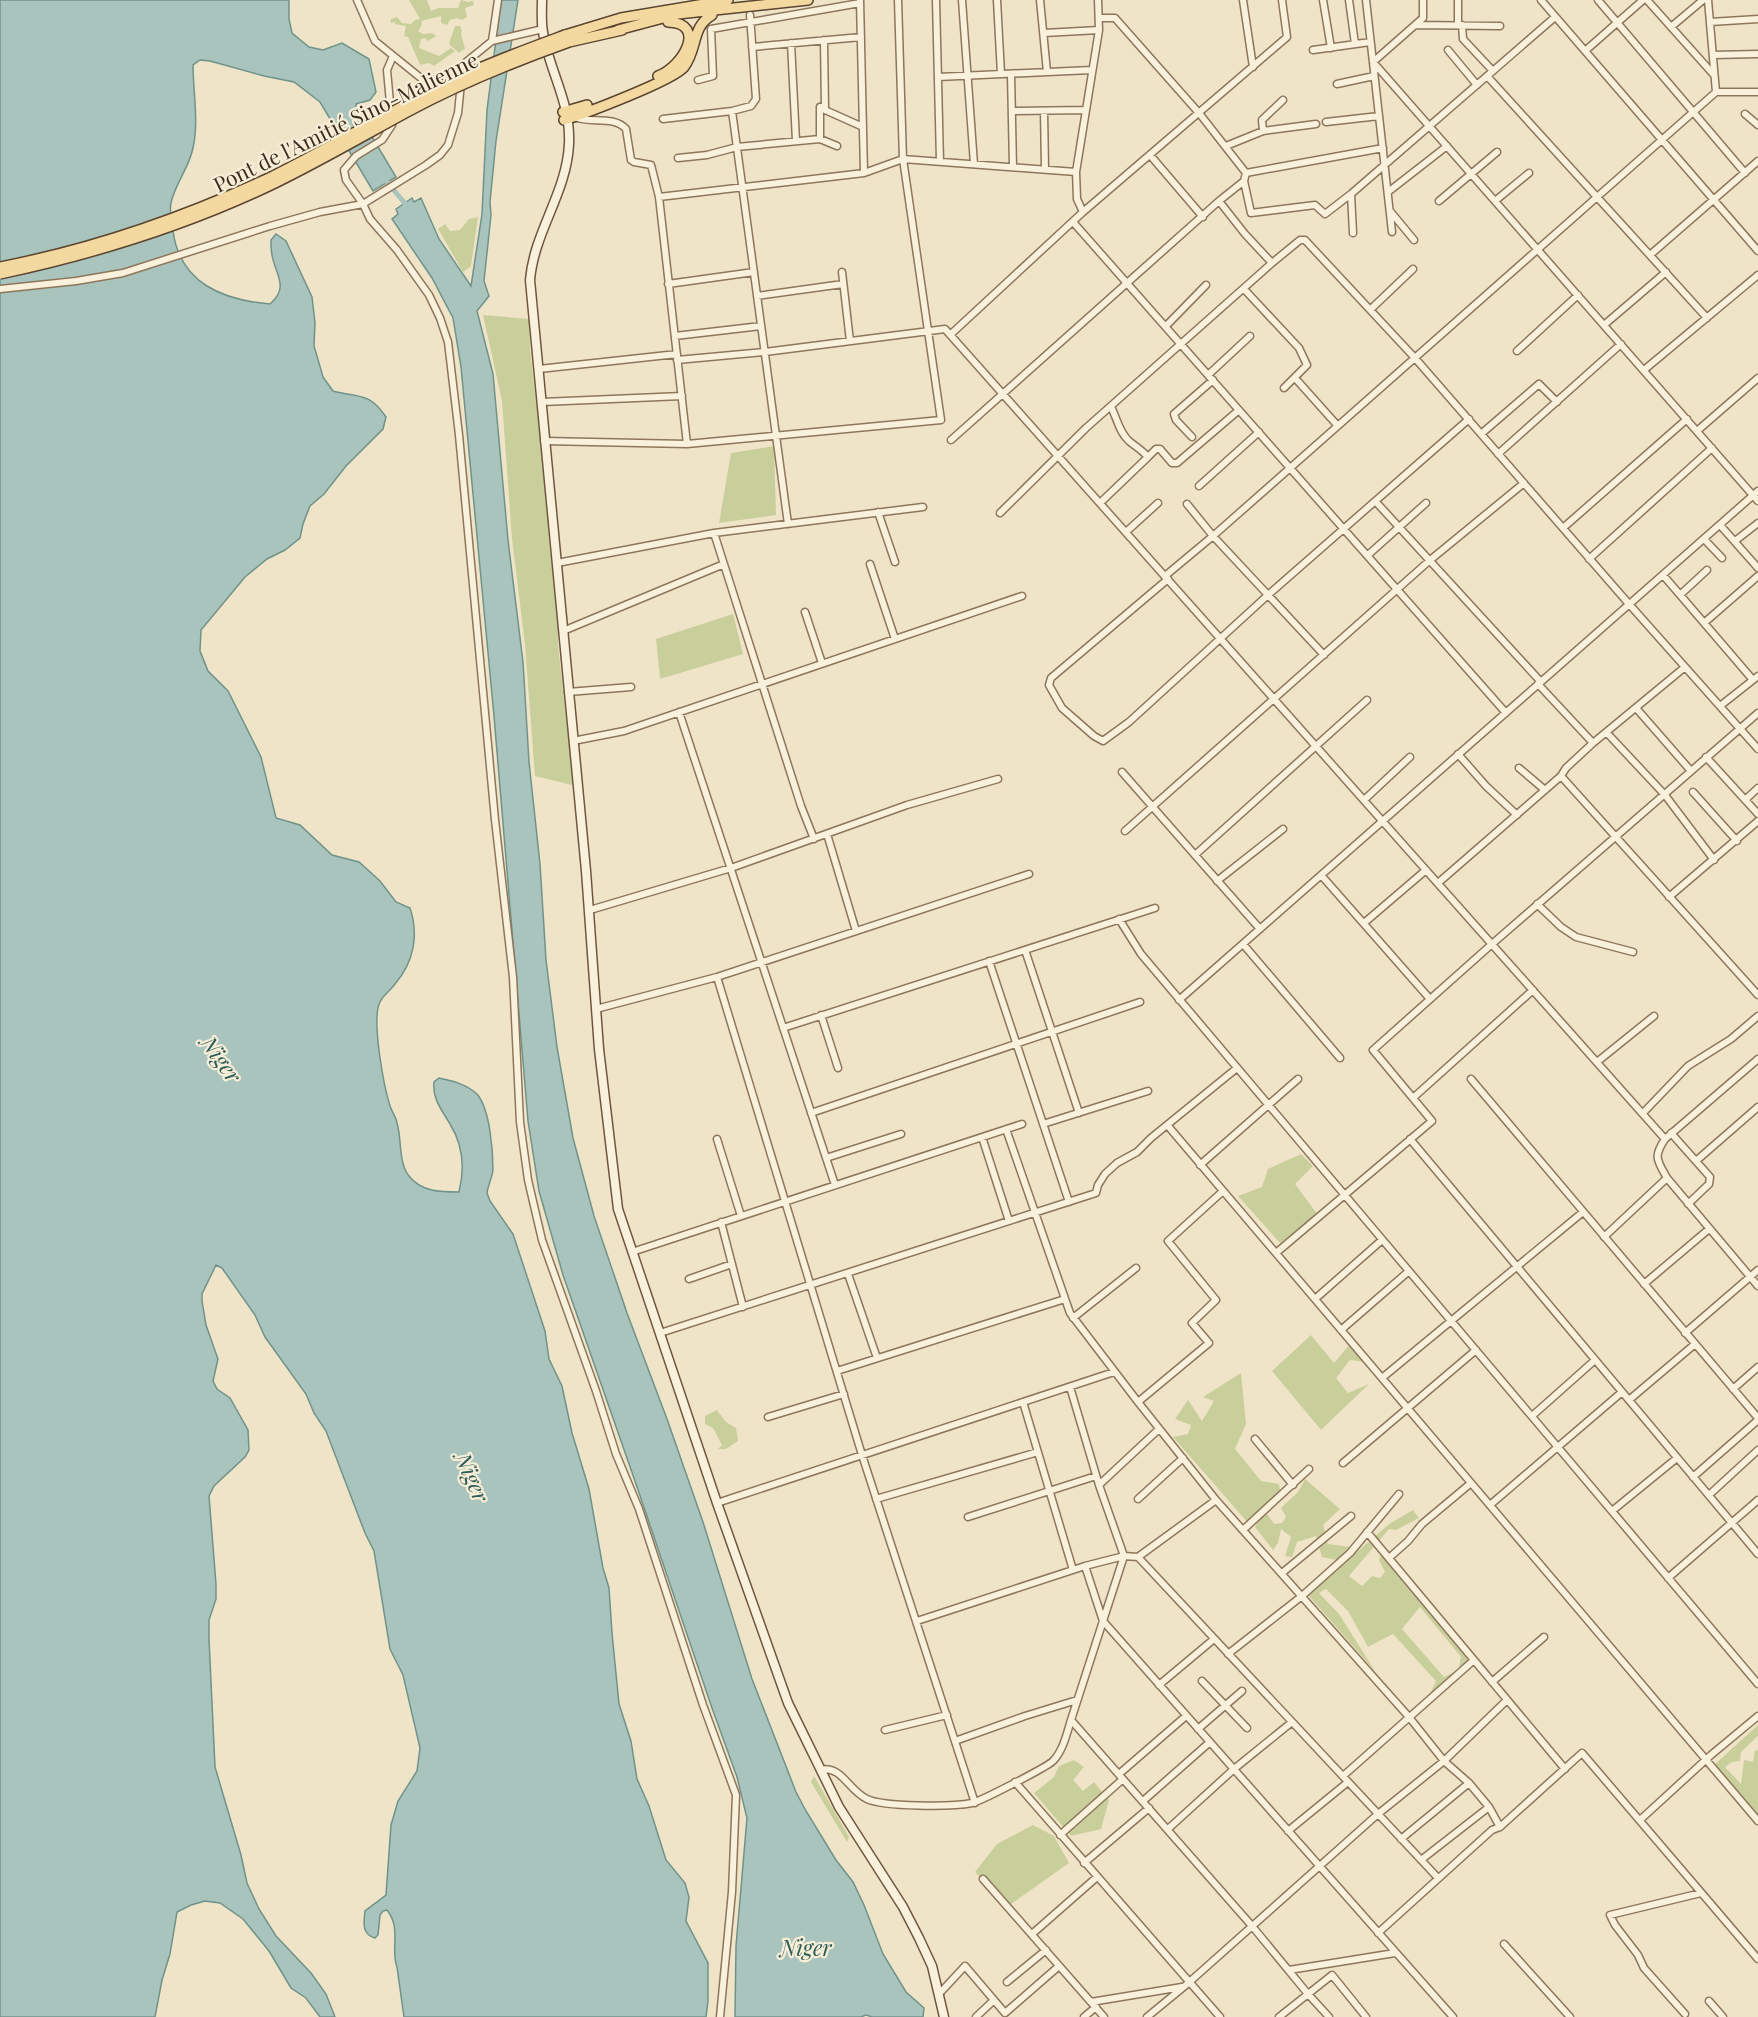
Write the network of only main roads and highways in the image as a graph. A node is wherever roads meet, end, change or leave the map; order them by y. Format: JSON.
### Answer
{"nodes":[{"id":1,"x":537,"y":0,"type":"edge"},
{"id":2,"x":542,"y":0,"type":"edge"},
{"id":3,"x":688,"y":0,"type":"edge"},
{"id":4,"x":728,"y":0,"type":"edge"},
{"id":5,"x":808,"y":0,"type":"edge"},
{"id":6,"x":670,"y":2,"type":"edge"},
{"id":7,"x":748,"y":14,"type":"junction"},
{"id":8,"x":712,"y":15,"type":"junction"},
{"id":9,"x":621,"y":18,"type":"junction"},
{"id":10,"x":668,"y":22,"type":"junction"},
{"id":11,"x":540,"y":30,"type":"junction"},
{"id":12,"x":618,"y":30,"type":"junction"},
{"id":13,"x":567,"y":38,"type":"junction"},
{"id":14,"x":567,"y":116,"type":"junction"},
{"id":15,"x":0,"y":267,"type":"edge"},
{"id":16,"x":0,"y":274,"type":"edge"},
{"id":17,"x":944,"y":2017,"type":"edge"}],
"edges":[{"from":1,"to":11,"type":"main road"},
{"from":2,"to":11,"type":"main road"},
{"from":3,"to":6,"type":"main road"},
{"from":4,"to":9,"type":"main road"},
{"from":5,"to":7,"type":"main road"},
{"from":6,"to":9,"type":"main road"},
{"from":7,"to":8,"type":"main road"},
{"from":7,"to":12,"type":"main road"},
{"from":8,"to":10,"type":"main road"},
{"from":8,"to":14,"type":"main road"},
{"from":9,"to":13,"type":"main road"},
{"from":10,"to":12,"type":"main road"},
{"from":10,"to":14,"type":"main road"},
{"from":11,"to":14,"type":"main road"},
{"from":12,"to":13,"type":"main road"},
{"from":13,"to":15,"type":"main road","name":"Pont de l'Amitié Sino-Malienne","bridge":true},
{"from":13,"to":16,"type":"main road","name":"Pont de l'Amitié Sino-Malienne","bridge":true},
{"from":14,"to":17,"type":"main road"}]}
